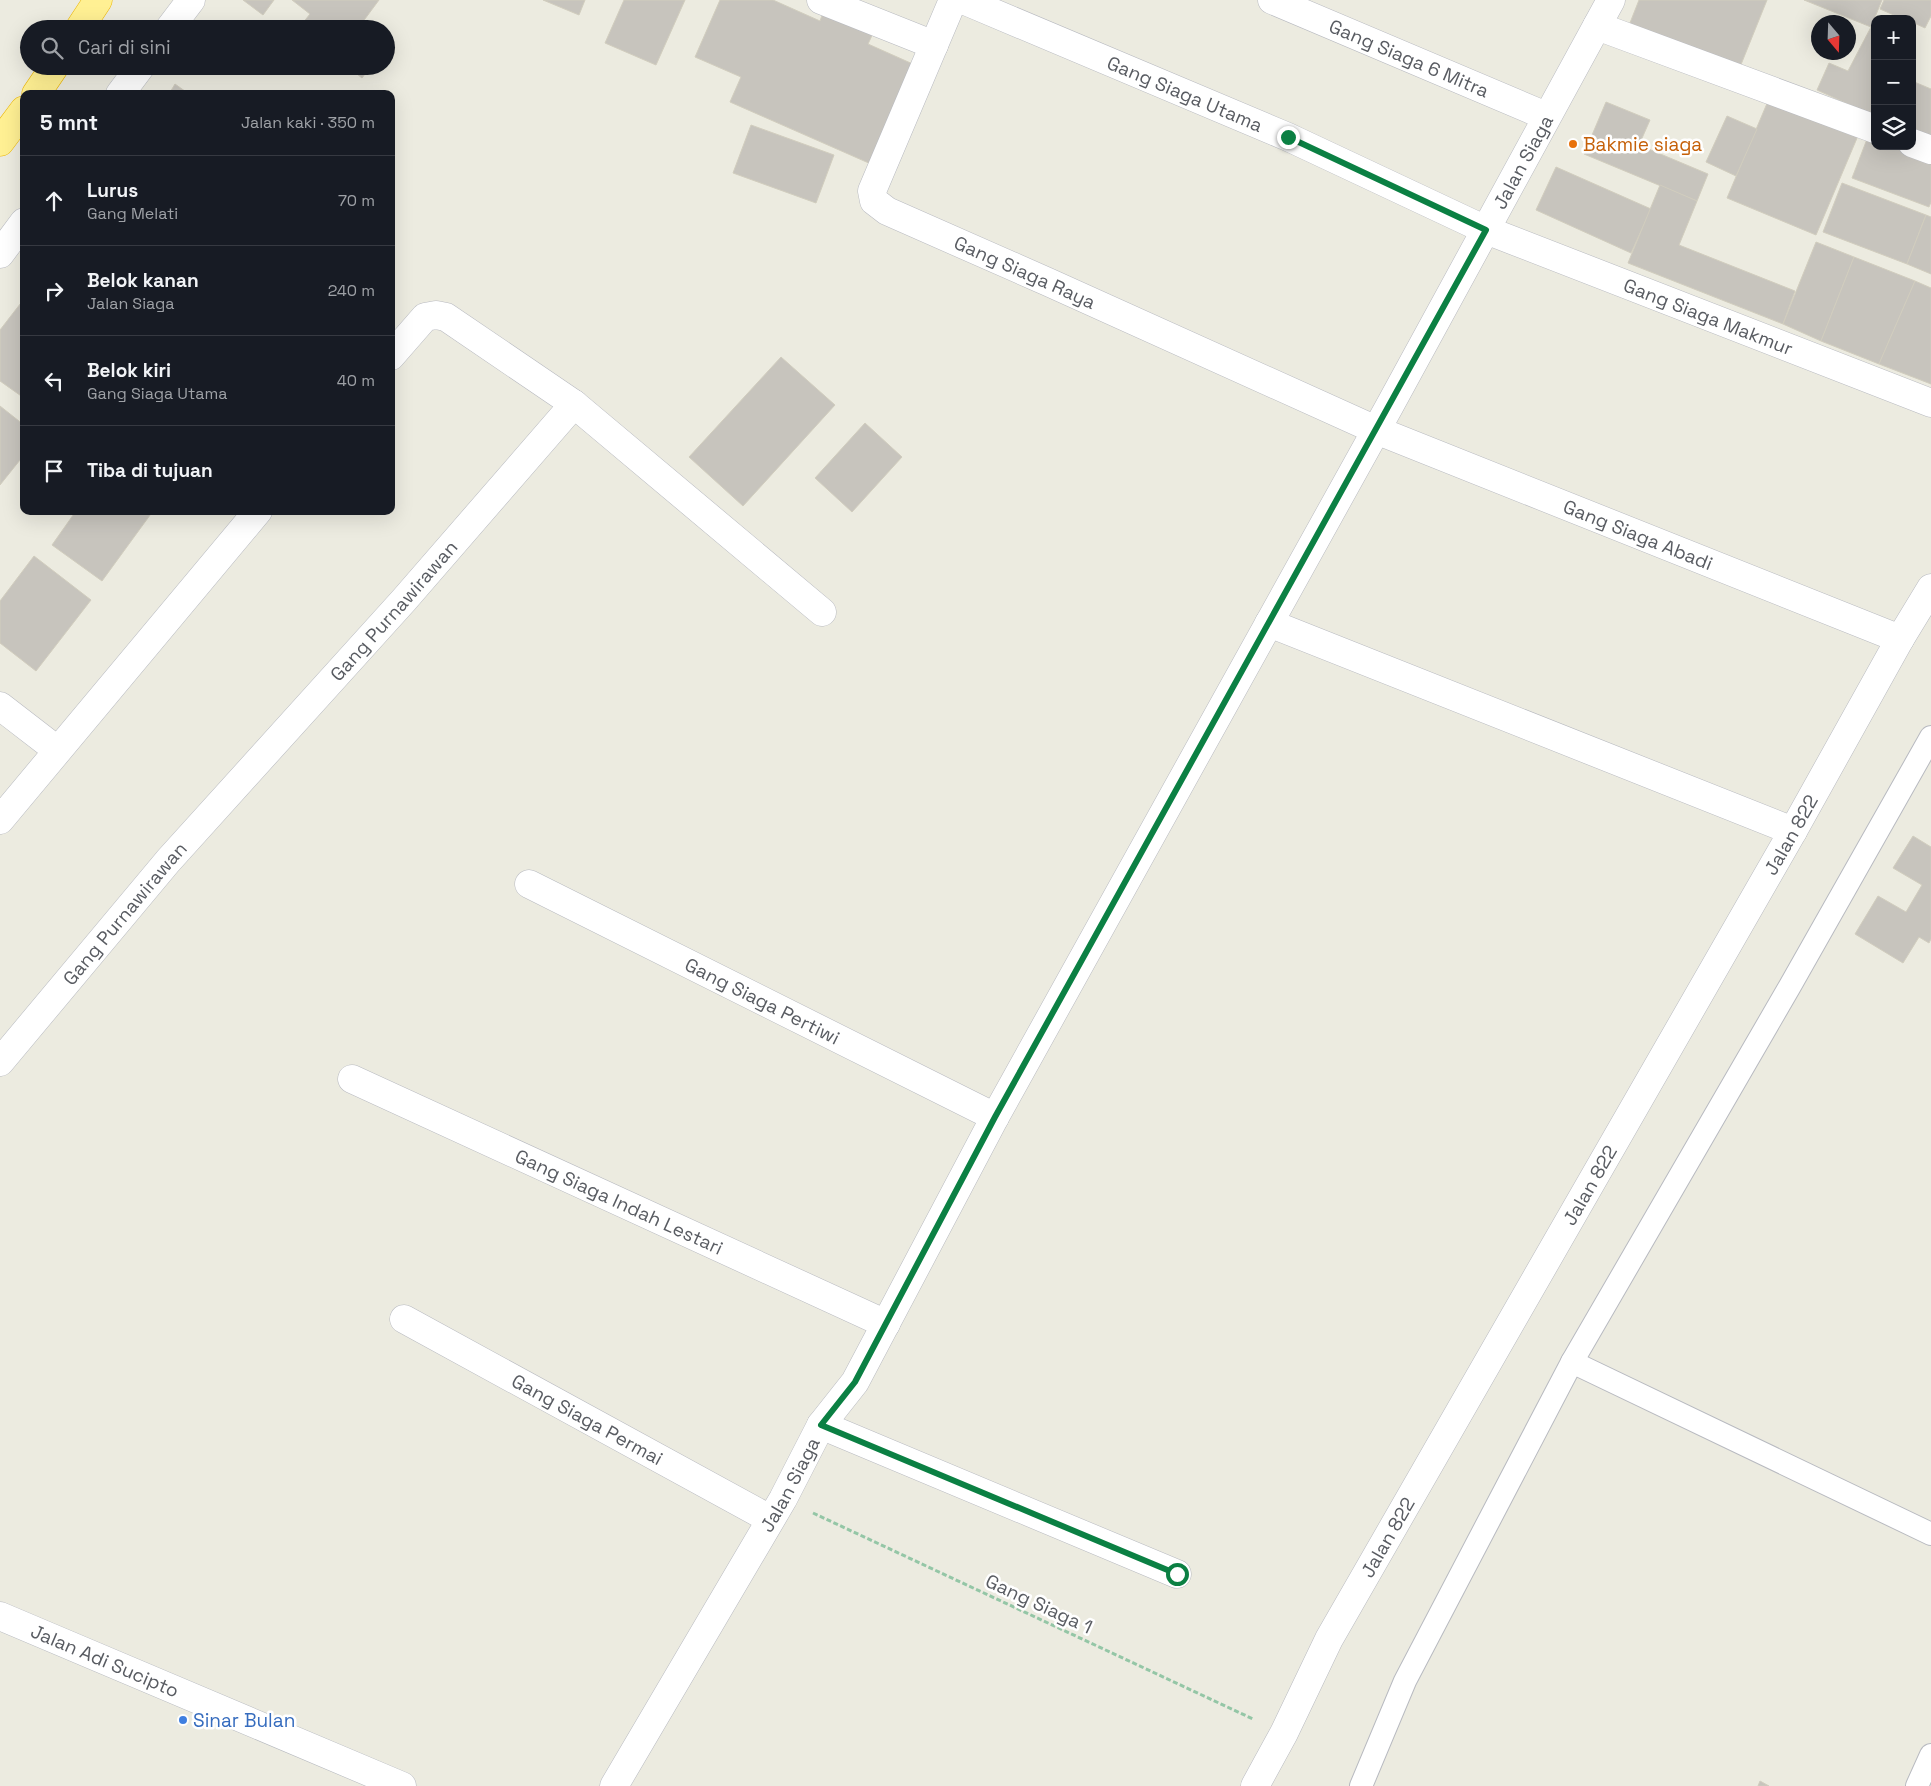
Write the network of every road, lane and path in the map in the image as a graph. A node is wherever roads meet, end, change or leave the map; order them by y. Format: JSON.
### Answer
{"nodes":[{"id":1,"x":98,"y":0,"type":"edge"},
{"id":2,"x":191,"y":0,"type":"edge"},
{"id":3,"x":821,"y":0,"type":"edge"},
{"id":4,"x":954,"y":0,"type":"edge"},
{"id":5,"x":963,"y":0,"type":"edge"},
{"id":6,"x":1272,"y":0,"type":"edge"},
{"id":7,"x":1611,"y":0,"type":"edge"},
{"id":8,"x":85,"y":20,"type":"edge"},
{"id":9,"x":176,"y":20,"type":"edge"},
{"id":10,"x":1597,"y":26,"type":"junction"},
{"id":11,"x":934,"y":45,"type":"junction"},
{"id":12,"x":49,"y":75,"type":"edge"},
{"id":13,"x":134,"y":75,"type":"edge"},
{"id":14,"x":39,"y":90,"type":"edge"},
{"id":15,"x":123,"y":90,"type":"edge"},
{"id":16,"x":20,"y":115,"type":"edge"},
{"id":17,"x":1546,"y":116,"type":"junction"},
{"id":18,"x":1871,"y":129,"type":"edge"},
{"id":19,"x":0,"y":142,"type":"edge"},
{"id":20,"x":1916,"y":145,"type":"edge"},
{"id":21,"x":1931,"y":150,"type":"edge"},
{"id":22,"x":20,"y":227,"type":"edge"},
{"id":23,"x":1486,"y":230,"type":"junction"},
{"id":24,"x":0,"y":254,"type":"edge"},
{"id":25,"x":395,"y":351,"type":"edge"},
{"id":26,"x":1931,"y":403,"type":"edge"},
{"id":27,"x":574,"y":404,"type":"junction"},
{"id":28,"x":1376,"y":430,"type":"junction"},
{"id":29,"x":255,"y":515,"type":"edge"},
{"id":30,"x":1931,"y":588,"type":"edge"},
{"id":31,"x":822,"y":612,"type":"dead end"},
{"id":32,"x":1269,"y":624,"type":"junction"},
{"id":33,"x":1900,"y":639,"type":"junction"},
{"id":34,"x":0,"y":706,"type":"edge"},
{"id":35,"x":1931,"y":737,"type":"edge"},
{"id":36,"x":57,"y":750,"type":"junction"},
{"id":37,"x":0,"y":820,"type":"edge"},
{"id":38,"x":1793,"y":831,"type":"junction"},
{"id":39,"x":529,"y":884,"type":"dead end"},
{"id":40,"x":0,"y":1062,"type":"edge"},
{"id":41,"x":352,"y":1079,"type":"dead end"},
{"id":42,"x":995,"y":1117,"type":"junction"},
{"id":43,"x":404,"y":1319,"type":"dead end"},
{"id":44,"x":886,"y":1324,"type":"junction"},
{"id":45,"x":1572,"y":1362,"type":"junction"},
{"id":46,"x":821,"y":1425,"type":"junction"},
{"id":47,"x":776,"y":1509,"type":"junction"},
{"id":48,"x":1931,"y":1534,"type":"edge"},
{"id":49,"x":1177,"y":1574,"type":"dead end"},
{"id":50,"x":0,"y":1616,"type":"edge"},
{"id":51,"x":1284,"y":1734,"type":"junction"},
{"id":52,"x":1931,"y":1755,"type":"edge"},
{"id":53,"x":402,"y":1786,"type":"edge"},
{"id":54,"x":614,"y":1786,"type":"edge"},
{"id":55,"x":1255,"y":1786,"type":"edge"},
{"id":56,"x":1361,"y":1786,"type":"edge"},
{"id":57,"x":1917,"y":1786,"type":"edge"}],
"edges":[{"from":1,"to":8,"type":"highway"},
{"from":2,"to":9,"type":"street"},
{"from":3,"to":11,"type":"street"},
{"from":4,"to":11,"type":"street","name":"Gang Siaga Raya"},
{"from":5,"to":23,"type":"street","name":"Gang Siaga Utama"},
{"from":6,"to":17,"type":"street","name":"Gang Siaga 6 Mitra"},
{"from":7,"to":10,"type":"street","name":"Jalan Siaga"},
{"from":10,"to":17,"type":"street","name":"Jalan Siaga"},
{"from":10,"to":18,"type":"street"},
{"from":11,"to":28,"type":"street","name":"Gang Siaga Raya"},
{"from":12,"to":14,"type":"highway"},
{"from":13,"to":15,"type":"street"},
{"from":16,"to":19,"type":"highway"},
{"from":17,"to":23,"type":"street","name":"Jalan Siaga"},
{"from":20,"to":21,"type":"street"},
{"from":22,"to":24,"type":"street"},
{"from":23,"to":26,"type":"street","name":"Gang Siaga Makmur"},
{"from":23,"to":28,"type":"street","name":"Jalan Siaga"},
{"from":25,"to":27,"type":"street"},
{"from":27,"to":31,"type":"street"},
{"from":27,"to":40,"type":"street","name":"Gang Purnawirawan"},
{"from":28,"to":32,"type":"street","name":"Jalan Siaga"},
{"from":28,"to":33,"type":"street","name":"Gang Siaga Abadi"},
{"from":29,"to":36,"type":"street"},
{"from":30,"to":33,"type":"street","name":"Jalan 822"},
{"from":32,"to":38,"type":"street"},
{"from":32,"to":42,"type":"street","name":"Jalan Siaga"},
{"from":33,"to":38,"type":"street","name":"Jalan 822"},
{"from":34,"to":36,"type":"street"},
{"from":35,"to":45,"type":"lane"},
{"from":36,"to":37,"type":"street"},
{"from":38,"to":51,"type":"street","name":"Jalan 822"},
{"from":39,"to":42,"type":"street","name":"Gang Siaga Pertiwi"},
{"from":41,"to":44,"type":"street","name":"Gang Siaga Indah Lestari"},
{"from":42,"to":44,"type":"street","name":"Jalan Siaga"},
{"from":43,"to":47,"type":"street","name":"Gang Siaga Permai"},
{"from":44,"to":46,"type":"street","name":"Jalan Siaga"},
{"from":45,"to":48,"type":"lane"},
{"from":45,"to":56,"type":"lane"},
{"from":46,"to":47,"type":"street","name":"Jalan Siaga"},
{"from":46,"to":49,"type":"street"},
{"from":47,"to":51,"type":"path","name":"Gang Siaga 1"},
{"from":47,"to":54,"type":"street","name":"Jalan Siaga"},
{"from":50,"to":53,"type":"street","name":"Jalan Adi Sucipto"},
{"from":51,"to":55,"type":"street","name":"Jalan 822"},
{"from":52,"to":57,"type":"lane"}]}
